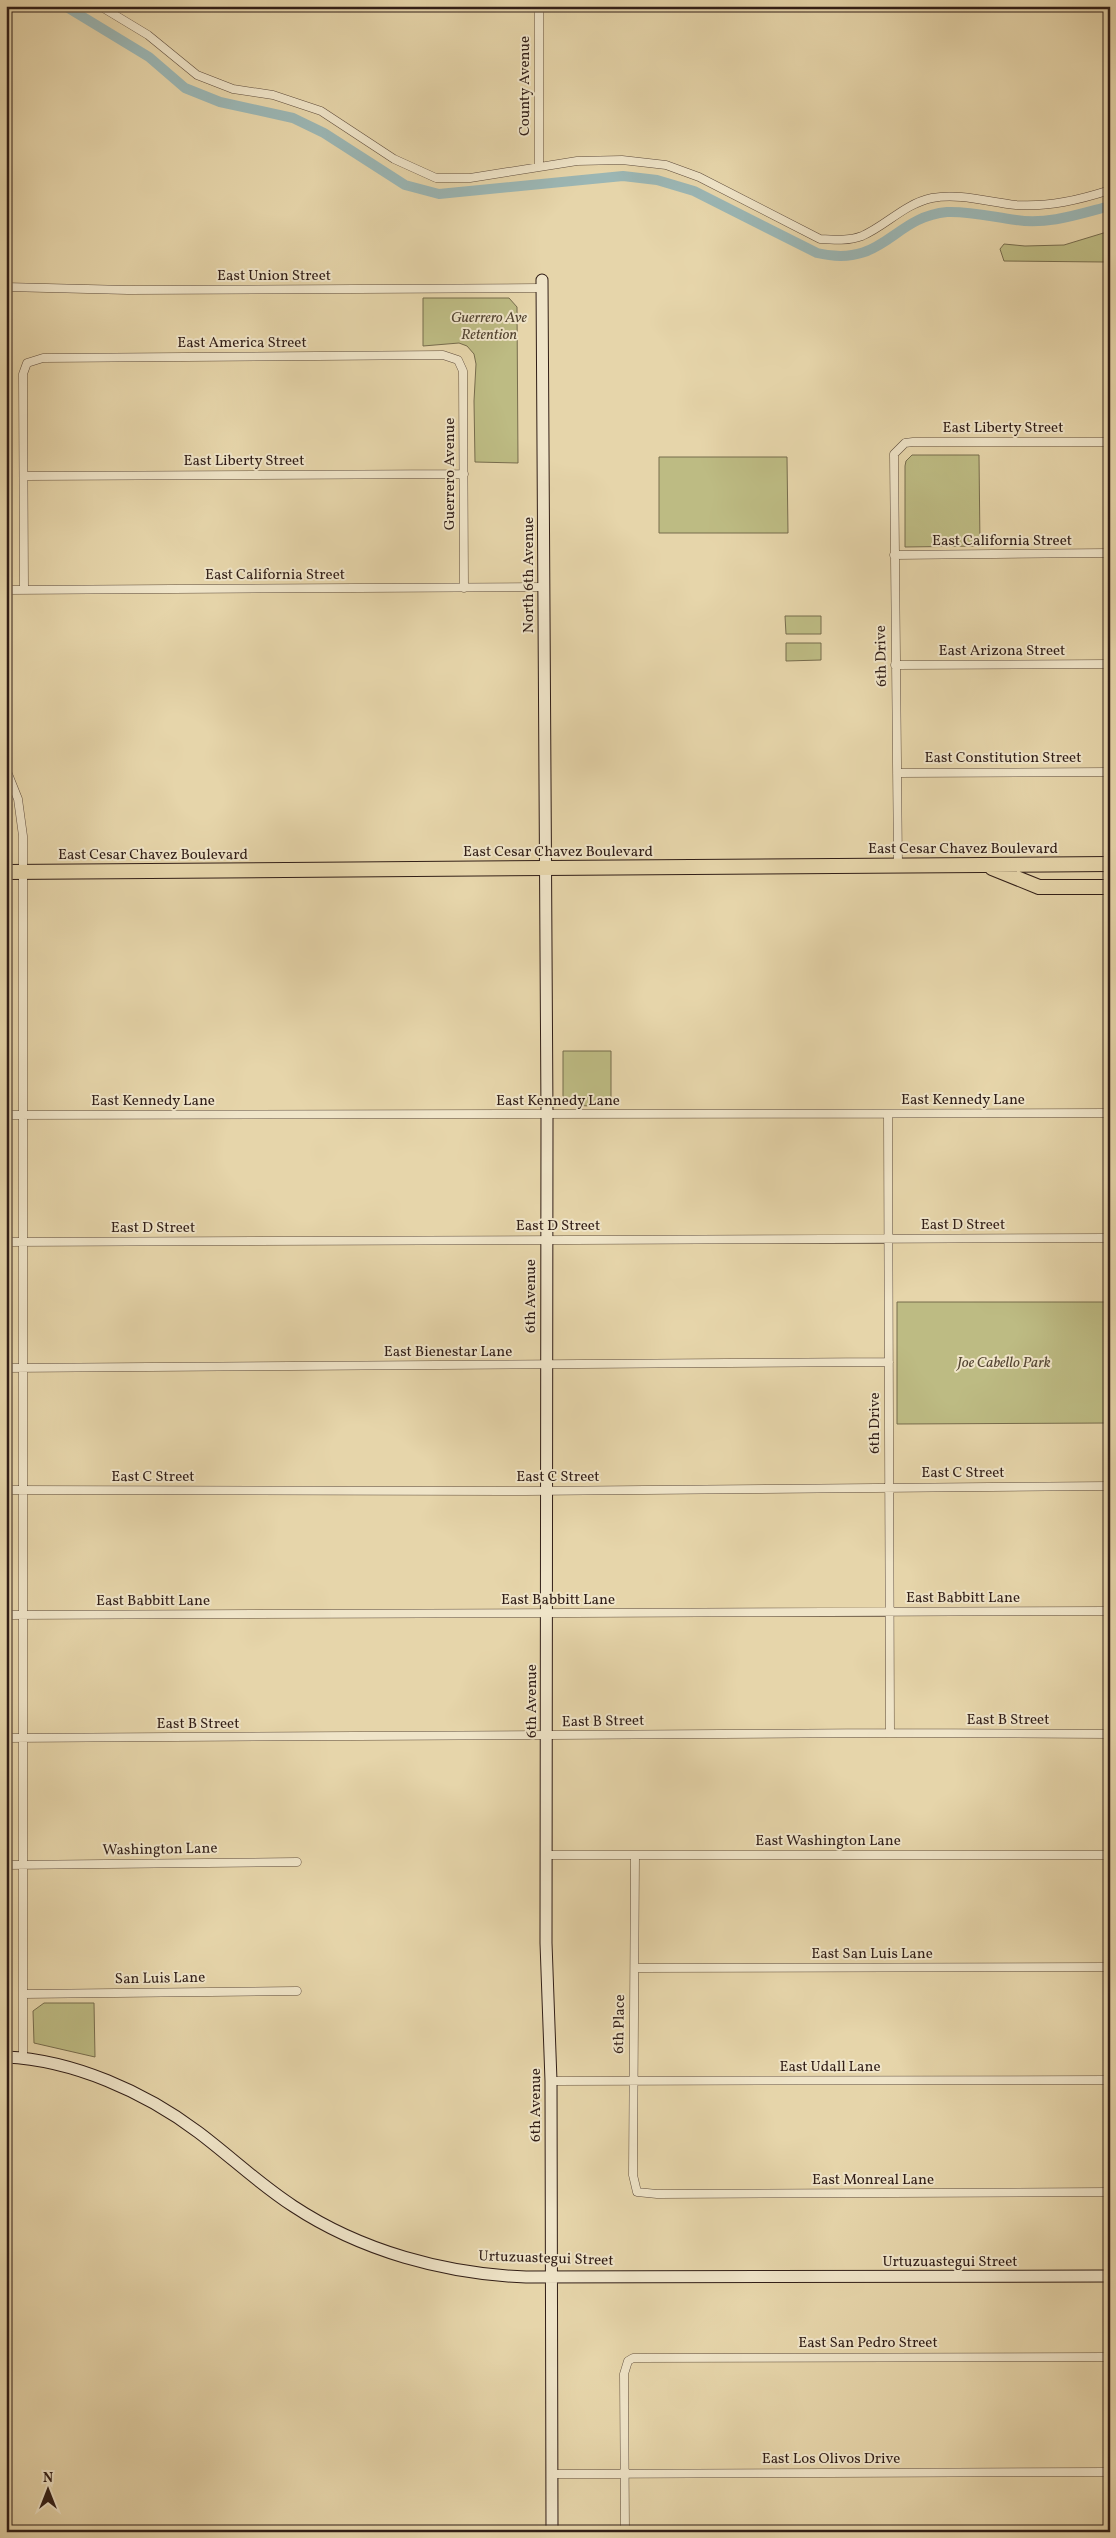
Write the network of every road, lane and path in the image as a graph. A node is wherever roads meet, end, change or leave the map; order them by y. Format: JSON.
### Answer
{"nodes":[{"id":1,"x":100,"y":6,"type":"edge"},
{"id":2,"x":539,"y":6,"type":"edge"},
{"id":3,"x":539,"y":166,"type":"junction"},
{"id":4,"x":1110,"y":190,"type":"edge"},
{"id":5,"x":542,"y":284,"type":"joint"},
{"id":6,"x":6,"y":287,"type":"edge"},
{"id":7,"x":458,"y":360,"type":"joint"},
{"id":8,"x":1110,"y":442,"type":"edge"},
{"id":9,"x":898,"y":448,"type":"joint"},
{"id":10,"x":464,"y":474,"type":"junction"},
{"id":11,"x":24,"y":476,"type":"junction"},
{"id":12,"x":1110,"y":553,"type":"edge"},
{"id":13,"x":894,"y":555,"type":"junction"},
{"id":14,"x":544,"y":587,"type":"junction"},
{"id":15,"x":464,"y":588,"type":"junction"},
{"id":16,"x":6,"y":590,"type":"edge"},
{"id":17,"x":24,"y":590,"type":"junction"},
{"id":18,"x":1110,"y":664,"type":"edge"},
{"id":19,"x":895,"y":665,"type":"junction"},
{"id":20,"x":6,"y":769,"type":"edge"},
{"id":21,"x":897,"y":772,"type":"junction"},
{"id":22,"x":1110,"y":772,"type":"edge"},
{"id":23,"x":1110,"y":864,"type":"edge"},
{"id":24,"x":984,"y":865,"type":"junction"},
{"id":25,"x":898,"y":866,"type":"junction"},
{"id":26,"x":546,"y":869,"type":"junction"},
{"id":27,"x":6,"y":872,"type":"edge"},
{"id":28,"x":24,"y":872,"type":"junction"},
{"id":29,"x":1110,"y":887,"type":"edge"},
{"id":30,"x":1110,"y":1113,"type":"edge"},
{"id":31,"x":888,"y":1114,"type":"junction"},
{"id":32,"x":6,"y":1115,"type":"edge"},
{"id":33,"x":24,"y":1115,"type":"junction"},
{"id":34,"x":547,"y":1115,"type":"junction"},
{"id":35,"x":1110,"y":1238,"type":"edge"},
{"id":36,"x":888,"y":1239,"type":"junction"},
{"id":37,"x":546,"y":1240,"type":"junction"},
{"id":38,"x":6,"y":1242,"type":"edge"},
{"id":39,"x":24,"y":1242,"type":"junction"},
{"id":40,"x":889,"y":1362,"type":"junction"},
{"id":41,"x":547,"y":1365,"type":"junction"},
{"id":42,"x":6,"y":1368,"type":"edge"},
{"id":43,"x":24,"y":1368,"type":"junction"},
{"id":44,"x":889,"y":1486,"type":"junction"},
{"id":45,"x":1110,"y":1486,"type":"edge"},
{"id":46,"x":6,"y":1490,"type":"edge"},
{"id":47,"x":24,"y":1490,"type":"junction"},
{"id":48,"x":546,"y":1491,"type":"junction"},
{"id":49,"x":1110,"y":1611,"type":"edge"},
{"id":50,"x":546,"y":1613,"type":"junction"},
{"id":51,"x":890,"y":1613,"type":"junction"},
{"id":52,"x":6,"y":1615,"type":"edge"},
{"id":53,"x":24,"y":1615,"type":"junction"},
{"id":54,"x":890,"y":1733,"type":"junction"},
{"id":55,"x":1110,"y":1734,"type":"edge"},
{"id":56,"x":547,"y":1736,"type":"junction"},
{"id":57,"x":6,"y":1738,"type":"edge"},
{"id":58,"x":23,"y":1738,"type":"junction"},
{"id":59,"x":1110,"y":1854,"type":"edge"},
{"id":60,"x":635,"y":1855,"type":"junction"},
{"id":61,"x":546,"y":1856,"type":"junction"},
{"id":62,"x":297,"y":1862,"type":"dead end"},
{"id":63,"x":6,"y":1865,"type":"edge"},
{"id":64,"x":24,"y":1865,"type":"junction"},
{"id":65,"x":1110,"y":1967,"type":"edge"},
{"id":66,"x":635,"y":1968,"type":"junction"},
{"id":67,"x":297,"y":1991,"type":"dead end"},
{"id":68,"x":23,"y":1994,"type":"junction"},
{"id":69,"x":6,"y":2057,"type":"edge"},
{"id":70,"x":23,"y":2058,"type":"junction"},
{"id":71,"x":1110,"y":2080,"type":"edge"},
{"id":72,"x":551,"y":2081,"type":"junction"},
{"id":73,"x":634,"y":2081,"type":"junction"},
{"id":74,"x":637,"y":2192,"type":"joint"},
{"id":75,"x":1110,"y":2192,"type":"edge"},
{"id":76,"x":1110,"y":2276,"type":"edge"},
{"id":77,"x":552,"y":2277,"type":"junction"},
{"id":78,"x":1110,"y":2357,"type":"edge"},
{"id":79,"x":1110,"y":2472,"type":"edge"},
{"id":80,"x":625,"y":2473,"type":"junction"},
{"id":81,"x":552,"y":2474,"type":"junction"},
{"id":82,"x":552,"y":2532,"type":"edge"},
{"id":83,"x":625,"y":2532,"type":"edge"}],
"edges":[{"from":1,"to":3,"type":"street"},
{"from":2,"to":3,"type":"street","name":"County Avenue"},
{"from":3,"to":4,"type":"street"},
{"from":5,"to":6,"type":"street","name":"East Union Street"},
{"from":5,"to":14,"type":"street","name":"North 6th Avenue"},
{"from":7,"to":10,"type":"street","name":"Guerrero Avenue"},
{"from":7,"to":11,"type":"street","name":"East America Street"},
{"from":8,"to":9,"type":"street","name":"East Liberty Street"},
{"from":9,"to":13,"type":"street","name":"6th Drive"},
{"from":10,"to":11,"type":"street","name":"East Liberty Street"},
{"from":10,"to":15,"type":"street","name":"Guerrero Avenue"},
{"from":11,"to":17,"type":"street"},
{"from":12,"to":13,"type":"street","name":"East California Street"},
{"from":13,"to":19,"type":"street","name":"6th Drive"},
{"from":14,"to":15,"type":"street","name":"East California Street"},
{"from":14,"to":26,"type":"street","name":"North 6th Avenue"},
{"from":15,"to":17,"type":"street","name":"East California Street"},
{"from":16,"to":17,"type":"street","name":"East California Street"},
{"from":18,"to":19,"type":"street","name":"East Arizona Street"},
{"from":19,"to":21,"type":"street","name":"6th Drive"},
{"from":20,"to":28,"type":"street"},
{"from":21,"to":22,"type":"street","name":"East Constitution Street"},
{"from":21,"to":25,"type":"street","name":"6th Drive"},
{"from":23,"to":24,"type":"highway","name":"East Cesar Chavez Boulevard"},
{"from":24,"to":25,"type":"highway","name":"East Cesar Chavez Boulevard"},
{"from":24,"to":29,"type":"highway"},
{"from":25,"to":26,"type":"highway","name":"East Cesar Chavez Boulevard"},
{"from":26,"to":28,"type":"highway","name":"East Cesar Chavez Boulevard"},
{"from":26,"to":34,"type":"street","name":"6th Avenue"},
{"from":27,"to":28,"type":"highway","name":"East Cesar Chavez Boulevard"},
{"from":28,"to":33,"type":"street"},
{"from":30,"to":31,"type":"street","name":"East Kennedy Lane"},
{"from":31,"to":34,"type":"street","name":"East Kennedy Lane"},
{"from":31,"to":36,"type":"street","name":"6th Drive"},
{"from":32,"to":33,"type":"street","name":"East Kennedy Lane"},
{"from":33,"to":34,"type":"street","name":"East Kennedy Lane"},
{"from":33,"to":39,"type":"street"},
{"from":34,"to":37,"type":"street","name":"6th Avenue"},
{"from":35,"to":36,"type":"street","name":"East D Street"},
{"from":36,"to":37,"type":"street","name":"East D Street"},
{"from":36,"to":40,"type":"street","name":"6th Drive"},
{"from":37,"to":39,"type":"street","name":"East D Street"},
{"from":37,"to":41,"type":"street","name":"6th Avenue"},
{"from":38,"to":39,"type":"street","name":"East D Street"},
{"from":39,"to":43,"type":"street"},
{"from":40,"to":41,"type":"street","name":"East Bienestar Lane"},
{"from":40,"to":44,"type":"street","name":"6th Drive"},
{"from":41,"to":43,"type":"street","name":"East Bienestar Lane"},
{"from":41,"to":48,"type":"street","name":"6th Avenue"},
{"from":42,"to":43,"type":"street","name":"East Bienestar Lane"},
{"from":43,"to":47,"type":"street"},
{"from":44,"to":45,"type":"street","name":"East C Street"},
{"from":44,"to":48,"type":"street","name":"East C Street"},
{"from":44,"to":51,"type":"street","name":"6th Drive"},
{"from":46,"to":47,"type":"street","name":"East C Street"},
{"from":47,"to":48,"type":"street","name":"East C Street"},
{"from":47,"to":53,"type":"street"},
{"from":48,"to":50,"type":"street","name":"6th Avenue"},
{"from":49,"to":51,"type":"street","name":"East Babbitt Lane"},
{"from":50,"to":51,"type":"street","name":"East Babbitt Lane"},
{"from":50,"to":53,"type":"street","name":"East Babbitt Lane"},
{"from":50,"to":56,"type":"street","name":"6th Avenue"},
{"from":51,"to":54,"type":"street","name":"6th Drive"},
{"from":52,"to":53,"type":"street","name":"East Babbitt Lane"},
{"from":53,"to":58,"type":"street"},
{"from":54,"to":55,"type":"street","name":"East B Street"},
{"from":54,"to":56,"type":"street","name":"East B Street"},
{"from":56,"to":58,"type":"street","name":"East B Street"},
{"from":56,"to":61,"type":"street","name":"6th Avenue"},
{"from":57,"to":58,"type":"street","name":"East B Street"},
{"from":58,"to":64,"type":"street"},
{"from":59,"to":60,"type":"street","name":"East Washington Lane"},
{"from":60,"to":61,"type":"street","name":"East Washington Lane"},
{"from":60,"to":66,"type":"street","name":"6th Place"},
{"from":61,"to":72,"type":"street","name":"6th Avenue"},
{"from":62,"to":64,"type":"street","name":"Washington Lane"},
{"from":63,"to":64,"type":"street"},
{"from":64,"to":68,"type":"street"},
{"from":65,"to":66,"type":"street","name":"East San Luis Lane"},
{"from":66,"to":73,"type":"street","name":"6th Place"},
{"from":67,"to":68,"type":"street","name":"San Luis Lane"},
{"from":68,"to":70,"type":"street"},
{"from":69,"to":70,"type":"street","name":"Urtuzuastegui Street"},
{"from":70,"to":77,"type":"street","name":"Urtuzuastegui Street"},
{"from":71,"to":73,"type":"street","name":"East Udall Lane"},
{"from":72,"to":73,"type":"street","name":"East Udall Lane"},
{"from":72,"to":77,"type":"street","name":"6th Avenue"},
{"from":73,"to":74,"type":"street","name":"6th Place"},
{"from":74,"to":75,"type":"street","name":"East Monreal Lane"},
{"from":76,"to":77,"type":"street","name":"Urtuzuastegui Street"},
{"from":77,"to":81,"type":"street","name":"6th Avenue"},
{"from":78,"to":80,"type":"street","name":"East San Pedro Street"},
{"from":79,"to":80,"type":"street","name":"East Los Olivos Drive"},
{"from":80,"to":81,"type":"street","name":"East Los Olivos Drive"},
{"from":80,"to":83,"type":"street"},
{"from":81,"to":82,"type":"street","name":"6th Avenue"}]}
